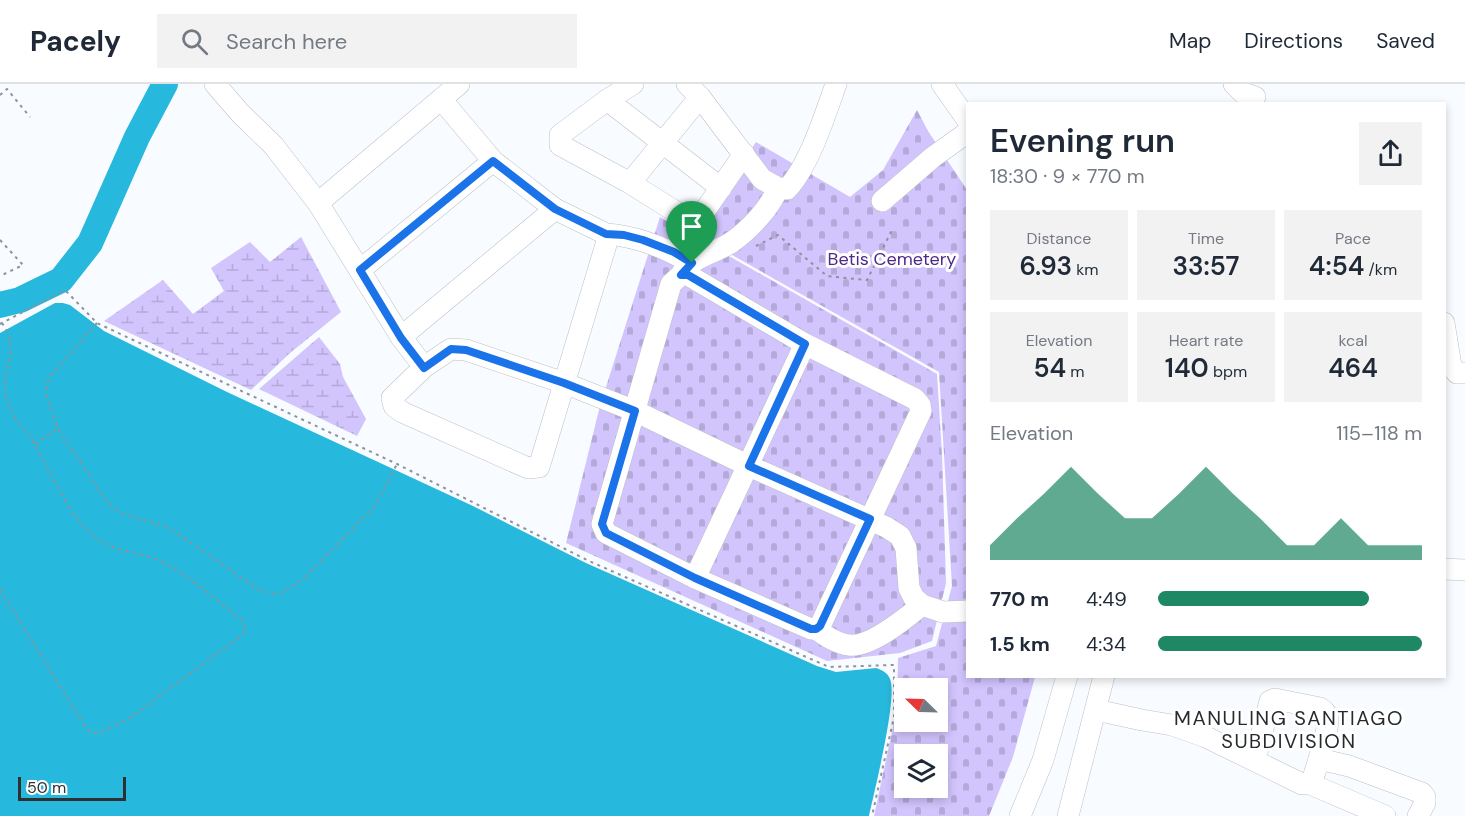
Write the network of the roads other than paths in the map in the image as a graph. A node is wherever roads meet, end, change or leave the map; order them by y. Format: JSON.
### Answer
{"nodes":[{"id":1,"x":215,"y":84,"type":"edge"},
{"id":2,"x":459,"y":84,"type":"edge"},
{"id":3,"x":633,"y":84,"type":"edge"},
{"id":4,"x":836,"y":84,"type":"edge"},
{"id":5,"x":942,"y":84,"type":"edge"},
{"id":6,"x":1234,"y":84,"type":"edge"},
{"id":7,"x":693,"y":90,"type":"edge"},
{"id":8,"x":1256,"y":97,"type":"dead end"},
{"id":9,"x":441,"y":99,"type":"junction"},
{"id":10,"x":607,"y":100,"type":"junction"},
{"id":11,"x":966,"y":118,"type":"edge"},
{"id":12,"x":966,"y":133,"type":"edge"},
{"id":13,"x":662,"y":143,"type":"junction"},
{"id":14,"x":744,"y":154,"type":"junction"},
{"id":15,"x":493,"y":161,"type":"junction"},
{"id":16,"x":630,"y":183,"type":"junction"},
{"id":17,"x":721,"y":188,"type":"junction"},
{"id":18,"x":778,"y":188,"type":"junction"},
{"id":19,"x":882,"y":201,"type":"dead end"},
{"id":20,"x":318,"y":203,"type":"junction"},
{"id":21,"x":555,"y":209,"type":"junction"},
{"id":22,"x":606,"y":234,"type":"junction"},
{"id":23,"x":686,"y":269,"type":"junction"},
{"id":24,"x":360,"y":270,"type":"junction"},
{"id":25,"x":1446,"y":335,"type":"edge"},
{"id":26,"x":401,"y":338,"type":"junction"},
{"id":27,"x":805,"y":344,"type":"junction"},
{"id":28,"x":424,"y":368,"type":"junction"},
{"id":29,"x":1465,"y":373,"type":"edge"},
{"id":30,"x":564,"y":383,"type":"junction"},
{"id":31,"x":635,"y":411,"type":"junction"},
{"id":32,"x":749,"y":466,"type":"junction"},
{"id":33,"x":870,"y":519,"type":"junction"},
{"id":34,"x":1446,"y":569,"type":"edge"},
{"id":35,"x":1465,"y":570,"type":"edge"},
{"id":36,"x":695,"y":578,"type":"junction"},
{"id":37,"x":922,"y":605,"type":"junction"},
{"id":38,"x":966,"y":611,"type":"edge"},
{"id":39,"x":816,"y":629,"type":"junction"},
{"id":40,"x":1066,"y":678,"type":"edge"},
{"id":41,"x":1104,"y":678,"type":"edge"},
{"id":42,"x":1096,"y":710,"type":"junction"},
{"id":43,"x":1319,"y":759,"type":"junction"},
{"id":44,"x":1255,"y":760,"type":"junction"},
{"id":45,"x":1308,"y":783,"type":"junction"},
{"id":46,"x":1020,"y":816,"type":"edge"},
{"id":47,"x":1068,"y":816,"type":"edge"},
{"id":48,"x":1385,"y":816,"type":"edge"},
{"id":49,"x":1418,"y":816,"type":"edge"}],
"edges":[{"from":1,"to":20,"type":"street"},
{"from":2,"to":9,"type":"street"},
{"from":3,"to":10,"type":"street"},
{"from":4,"to":18,"type":"street"},
{"from":5,"to":11,"type":"street"},
{"from":6,"to":8,"type":"street"},
{"from":7,"to":13,"type":"street"},
{"from":7,"to":14,"type":"street"},
{"from":9,"to":15,"type":"street"},
{"from":9,"to":20,"type":"street"},
{"from":10,"to":13,"type":"street"},
{"from":10,"to":16,"type":"street"},
{"from":12,"to":19,"type":"street"},
{"from":13,"to":16,"type":"street"},
{"from":13,"to":17,"type":"street"},
{"from":14,"to":17,"type":"street"},
{"from":14,"to":18,"type":"street"},
{"from":15,"to":21,"type":"street"},
{"from":15,"to":24,"type":"street"},
{"from":16,"to":17,"type":"street"},
{"from":18,"to":23,"type":"street"},
{"from":20,"to":24,"type":"street"},
{"from":21,"to":22,"type":"street"},
{"from":21,"to":26,"type":"street"},
{"from":22,"to":23,"type":"street"},
{"from":22,"to":30,"type":"street"},
{"from":23,"to":27,"type":"street"},
{"from":23,"to":31,"type":"street"},
{"from":24,"to":26,"type":"street"},
{"from":25,"to":29,"type":"street"},
{"from":26,"to":28,"type":"street"},
{"from":27,"to":32,"type":"street"},
{"from":27,"to":33,"type":"street"},
{"from":28,"to":30,"type":"street"},
{"from":28,"to":30,"type":"street"},
{"from":30,"to":31,"type":"street"},
{"from":31,"to":32,"type":"street"},
{"from":31,"to":36,"type":"street"},
{"from":32,"to":33,"type":"street"},
{"from":32,"to":36,"type":"street"},
{"from":33,"to":37,"type":"street"},
{"from":33,"to":39,"type":"street"},
{"from":34,"to":35,"type":"street"},
{"from":36,"to":39,"type":"street"},
{"from":37,"to":38,"type":"street"},
{"from":37,"to":39,"type":"street"},
{"from":40,"to":46,"type":"street"},
{"from":41,"to":42,"type":"street"},
{"from":42,"to":44,"type":"street"},
{"from":42,"to":47,"type":"street"},
{"from":43,"to":44,"type":"street"},
{"from":43,"to":45,"type":"street"},
{"from":43,"to":49,"type":"street"},
{"from":44,"to":45,"type":"street"},
{"from":45,"to":48,"type":"street"}]}
